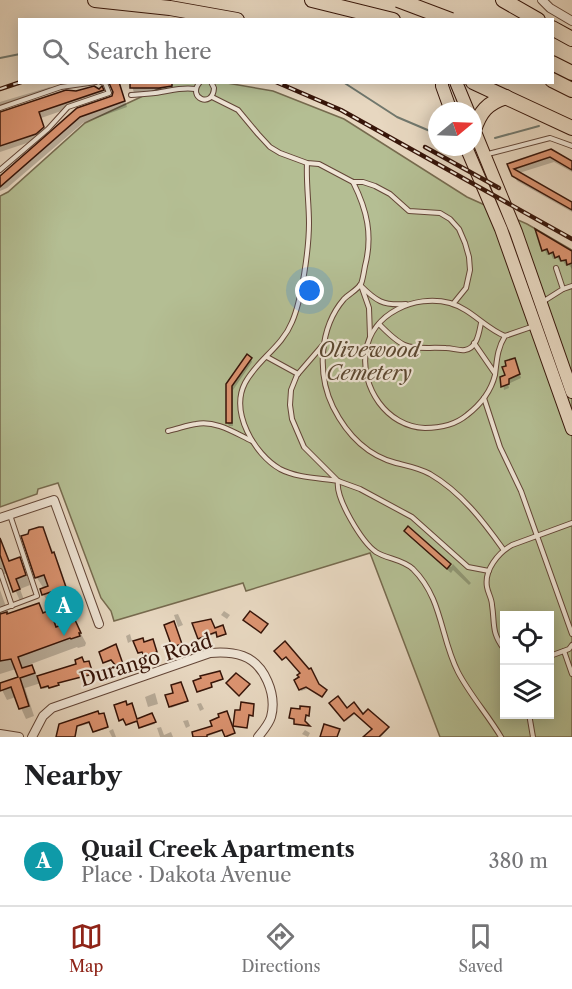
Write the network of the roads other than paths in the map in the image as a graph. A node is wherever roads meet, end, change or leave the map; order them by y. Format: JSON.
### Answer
{"nodes":[{"id":1,"x":95,"y":0,"type":"edge"},
{"id":2,"x":312,"y":0,"type":"edge"},
{"id":3,"x":398,"y":0,"type":"edge"},
{"id":4,"x":419,"y":0,"type":"edge"},
{"id":5,"x":503,"y":0,"type":"edge"},
{"id":6,"x":542,"y":0,"type":"edge"},
{"id":7,"x":226,"y":18,"type":"edge"},
{"id":8,"x":386,"y":18,"type":"edge"},
{"id":9,"x":426,"y":18,"type":"edge"},
{"id":10,"x":446,"y":18,"type":"edge"},
{"id":11,"x":534,"y":18,"type":"edge"},
{"id":12,"x":572,"y":21,"type":"edge"},
{"id":13,"x":554,"y":28,"type":"edge"},
{"id":14,"x":572,"y":39,"type":"edge"},
{"id":15,"x":554,"y":64,"type":"edge"},
{"id":16,"x":572,"y":73,"type":"edge"},
{"id":17,"x":554,"y":81,"type":"edge"},
{"id":18,"x":82,"y":84,"type":"edge"},
{"id":19,"x":105,"y":84,"type":"edge"},
{"id":20,"x":199,"y":84,"type":"edge"},
{"id":21,"x":211,"y":84,"type":"edge"},
{"id":22,"x":443,"y":84,"type":"edge"},
{"id":23,"x":457,"y":84,"type":"edge"},
{"id":24,"x":477,"y":84,"type":"edge"},
{"id":25,"x":195,"y":89,"type":"junction"},
{"id":26,"x":572,"y":90,"type":"edge"},
{"id":27,"x":131,"y":95,"type":"dead end"},
{"id":28,"x":212,"y":97,"type":"junction"},
{"id":29,"x":506,"y":97,"type":"junction"},
{"id":30,"x":448,"y":102,"type":"edge"},
{"id":31,"x":464,"y":102,"type":"edge"},
{"id":32,"x":0,"y":108,"type":"edge"},
{"id":33,"x":482,"y":112,"type":"edge"},
{"id":34,"x":572,"y":128,"type":"edge"},
{"id":35,"x":572,"y":146,"type":"edge"},
{"id":36,"x":482,"y":150,"type":"edge"},
{"id":37,"x":484,"y":155,"type":"junction"},
{"id":38,"x":470,"y":156,"type":"edge"},
{"id":39,"x":307,"y":163,"type":"junction"},
{"id":40,"x":0,"y":170,"type":"edge"},
{"id":41,"x":353,"y":182,"type":"junction"},
{"id":42,"x":556,"y":268,"type":"dead end"},
{"id":43,"x":360,"y":285,"type":"junction"},
{"id":44,"x":572,"y":286,"type":"edge"},
{"id":45,"x":563,"y":289,"type":"junction"},
{"id":46,"x":541,"y":303,"type":"junction"},
{"id":47,"x":409,"y":304,"type":"junction"},
{"id":48,"x":453,"y":304,"type":"junction"},
{"id":49,"x":482,"y":323,"type":"junction"},
{"id":50,"x":379,"y":324,"type":"junction"},
{"id":51,"x":535,"y":326,"type":"junction"},
{"id":52,"x":505,"y":336,"type":"junction"},
{"id":53,"x":370,"y":337,"type":"junction"},
{"id":54,"x":474,"y":343,"type":"junction"},
{"id":55,"x":323,"y":346,"type":"junction"},
{"id":56,"x":267,"y":357,"type":"junction"},
{"id":57,"x":298,"y":374,"type":"junction"},
{"id":58,"x":495,"y":374,"type":"junction"},
{"id":59,"x":572,"y":392,"type":"edge"},
{"id":60,"x":484,"y":398,"type":"junction"},
{"id":61,"x":572,"y":429,"type":"edge"},
{"id":62,"x":168,"y":431,"type":"dead end"},
{"id":63,"x":252,"y":441,"type":"junction"},
{"id":64,"x":338,"y":481,"type":"junction"},
{"id":65,"x":9,"y":515,"type":"junction"},
{"id":66,"x":0,"y":518,"type":"edge"},
{"id":67,"x":572,"y":523,"type":"edge"},
{"id":68,"x":537,"y":535,"type":"junction"},
{"id":69,"x":503,"y":549,"type":"junction"},
{"id":70,"x":0,"y":571,"type":"edge"},
{"id":71,"x":489,"y":571,"type":"junction"},
{"id":72,"x":12,"y":606,"type":"junction"},
{"id":73,"x":0,"y":610,"type":"edge"},
{"id":74,"x":99,"y":624,"type":"dead end"},
{"id":75,"x":572,"y":634,"type":"edge"},
{"id":76,"x":500,"y":642,"type":"edge"},
{"id":77,"x":572,"y":645,"type":"edge"},
{"id":78,"x":564,"y":651,"type":"junction"},
{"id":79,"x":554,"y":654,"type":"edge"},
{"id":80,"x":572,"y":674,"type":"edge"},
{"id":81,"x":531,"y":719,"type":"edge"},
{"id":82,"x":0,"y":734,"type":"edge"},
{"id":83,"x":18,"y":737,"type":"edge"},
{"id":84,"x":32,"y":737,"type":"edge"},
{"id":85,"x":258,"y":737,"type":"edge"},
{"id":86,"x":501,"y":737,"type":"edge"},
{"id":87,"x":533,"y":737,"type":"edge"}],
"edges":[{"from":1,"to":7,"type":"highway"},
{"from":2,"to":8,"type":"highway"},
{"from":3,"to":10,"type":"highway","bridge":true},
{"from":4,"to":9,"type":"main road"},
{"from":5,"to":11,"type":"highway"},
{"from":6,"to":12,"type":"street"},
{"from":13,"to":14,"type":"highway"},
{"from":15,"to":16,"type":"highway"},
{"from":17,"to":26,"type":"highway"},
{"from":18,"to":32,"type":"lane"},
{"from":19,"to":40,"type":"lane"},
{"from":20,"to":25,"type":"lane"},
{"from":21,"to":28,"type":"lane"},
{"from":22,"to":30,"type":"main road"},
{"from":23,"to":31,"type":"main road"},
{"from":24,"to":29,"type":"highway"},
{"from":25,"to":27,"type":"lane"},
{"from":25,"to":28,"type":"lane"},
{"from":28,"to":39,"type":"lane"},
{"from":29,"to":33,"type":"highway"},
{"from":29,"to":34,"type":"highway"},
{"from":35,"to":37,"type":"lane"},
{"from":36,"to":37,"type":"main road"},
{"from":37,"to":46,"type":"main road"},
{"from":38,"to":51,"type":"main road"},
{"from":39,"to":41,"type":"lane"},
{"from":39,"to":56,"type":"lane"},
{"from":41,"to":43,"type":"lane"},
{"from":41,"to":48,"type":"lane"},
{"from":42,"to":45,"type":"lane"},
{"from":43,"to":47,"type":"lane"},
{"from":43,"to":53,"type":"lane"},
{"from":43,"to":55,"type":"lane"},
{"from":44,"to":45,"type":"lane"},
{"from":45,"to":46,"type":"lane"},
{"from":46,"to":59,"type":"main road"},
{"from":47,"to":48,"type":"lane"},
{"from":47,"to":50,"type":"lane"},
{"from":48,"to":49,"type":"lane"},
{"from":49,"to":52,"type":"lane"},
{"from":49,"to":54,"type":"lane"},
{"from":50,"to":53,"type":"lane"},
{"from":50,"to":54,"type":"lane"},
{"from":51,"to":52,"type":"lane"},
{"from":51,"to":61,"type":"main road"},
{"from":52,"to":58,"type":"lane"},
{"from":53,"to":60,"type":"lane"},
{"from":54,"to":58,"type":"lane"},
{"from":55,"to":57,"type":"lane"},
{"from":55,"to":69,"type":"lane"},
{"from":56,"to":57,"type":"lane"},
{"from":56,"to":63,"type":"lane"},
{"from":57,"to":64,"type":"lane"},
{"from":58,"to":60,"type":"lane"},
{"from":60,"to":68,"type":"lane"},
{"from":62,"to":63,"type":"lane"},
{"from":63,"to":64,"type":"lane"},
{"from":64,"to":71,"type":"lane"},
{"from":64,"to":86,"type":"lane"},
{"from":65,"to":66,"type":"street"},
{"from":65,"to":72,"type":"lane"},
{"from":65,"to":74,"type":"street"},
{"from":67,"to":68,"type":"lane"},
{"from":68,"to":69,"type":"lane"},
{"from":68,"to":75,"type":"lane"},
{"from":69,"to":71,"type":"lane"},
{"from":70,"to":72,"type":"lane"},
{"from":71,"to":76,"type":"lane"},
{"from":72,"to":73,"type":"lane"},
{"from":77,"to":78,"type":"lane"},
{"from":78,"to":79,"type":"lane"},
{"from":78,"to":80,"type":"lane"},
{"from":81,"to":87,"type":"lane"},
{"from":82,"to":83,"type":"street"},
{"from":84,"to":85,"type":"street","name":"Durango Road"}]}
